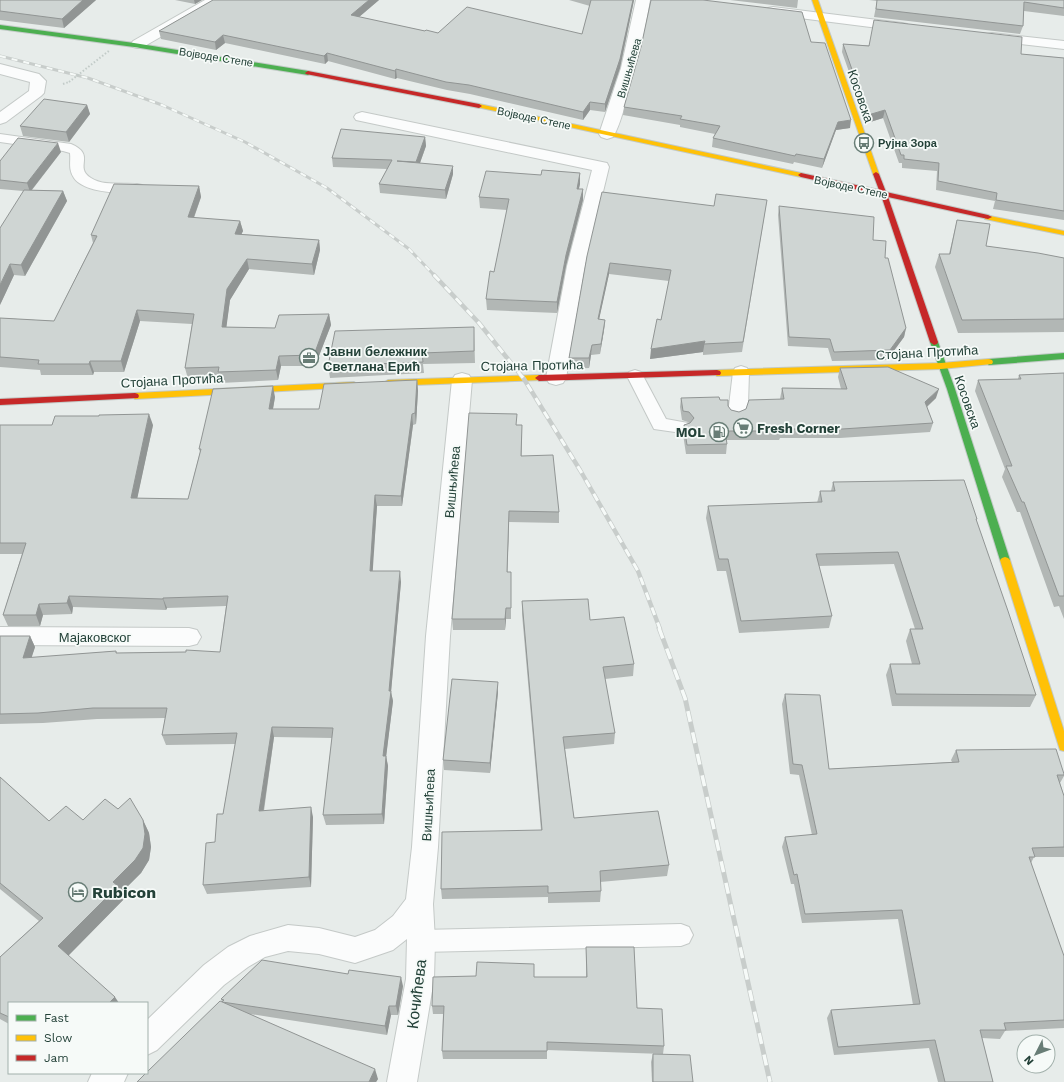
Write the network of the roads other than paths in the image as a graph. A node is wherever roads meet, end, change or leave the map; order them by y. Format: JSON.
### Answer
{"nodes":[{"id":1,"x":215,"y":0,"type":"edge"},
{"id":2,"x":643,"y":0,"type":"edge"},
{"id":3,"x":814,"y":0,"type":"edge"},
{"id":4,"x":758,"y":10,"type":"edge"},
{"id":5,"x":820,"y":17,"type":"junction"},
{"id":6,"x":0,"y":27,"type":"edge"},
{"id":7,"x":914,"y":28,"type":"edge"},
{"id":8,"x":977,"y":35,"type":"edge"},
{"id":9,"x":138,"y":44,"type":"junction"},
{"id":10,"x":1064,"y":46,"type":"edge"},
{"id":11,"x":0,"y":69,"type":"edge"},
{"id":12,"x":362,"y":117,"type":"dead end"},
{"id":13,"x":0,"y":119,"type":"edge"},
{"id":14,"x":607,"y":134,"type":"junction"},
{"id":15,"x":0,"y":138,"type":"edge"},
{"id":16,"x":143,"y":188,"type":"edge"},
{"id":17,"x":884,"y":194,"type":"junction"},
{"id":18,"x":1064,"y":233,"type":"edge"},
{"id":19,"x":1064,"y":356,"type":"edge"},
{"id":20,"x":942,"y":366,"type":"junction"},
{"id":21,"x":741,"y":372,"type":"junction"},
{"id":22,"x":635,"y":376,"type":"junction"},
{"id":23,"x":556,"y":378,"type":"junction"},
{"id":24,"x":462,"y":380,"type":"junction"},
{"id":25,"x":362,"y":384,"type":"edge"},
{"id":26,"x":377,"y":384,"type":"edge"},
{"id":27,"x":0,"y":402,"type":"edge"},
{"id":28,"x":737,"y":414,"type":"edge"},
{"id":29,"x":682,"y":427,"type":"dead end"},
{"id":30,"x":0,"y":636,"type":"edge"},
{"id":31,"x":189,"y":637,"type":"dead end"},
{"id":32,"x":1064,"y":747,"type":"edge"},
{"id":33,"x":419,"y":904,"type":"junction"},
{"id":34,"x":681,"y":935,"type":"dead end"},
{"id":35,"x":421,"y":941,"type":"junction"},
{"id":36,"x":148,"y":1039,"type":"edge"},
{"id":37,"x":112,"y":1074,"type":"edge"},
{"id":38,"x":103,"y":1082,"type":"edge"},
{"id":39,"x":402,"y":1082,"type":"edge"}],
"edges":[{"from":1,"to":9,"type":"street"},
{"from":2,"to":14,"type":"street","name":"Вишњићева"},
{"from":3,"to":5,"type":"street","name":"Косовска"},
{"from":4,"to":5,"type":"street"},
{"from":5,"to":7,"type":"street"},
{"from":5,"to":17,"type":"street","name":"Косовска"},
{"from":6,"to":9,"type":"street","name":"Војводе Степе"},
{"from":8,"to":10,"type":"street"},
{"from":9,"to":14,"type":"street","name":"Војводе Степе"},
{"from":11,"to":13,"type":"street"},
{"from":12,"to":23,"type":"street"},
{"from":14,"to":17,"type":"street","name":"Војводе Степе"},
{"from":15,"to":16,"type":"lane"},
{"from":17,"to":18,"type":"street","name":"Војводе Степе"},
{"from":17,"to":20,"type":"street","name":"Косовска"},
{"from":19,"to":20,"type":"street","name":"Стојана Протића"},
{"from":20,"to":21,"type":"street","name":"Стојана Протића"},
{"from":20,"to":32,"type":"street","name":"Косовска"},
{"from":21,"to":22,"type":"street","name":"Стојана Протића"},
{"from":21,"to":28,"type":"lane"},
{"from":22,"to":23,"type":"street","name":"Стојана Протића"},
{"from":22,"to":29,"type":"lane"},
{"from":23,"to":24,"type":"street","name":"Стојана Протића"},
{"from":24,"to":26,"type":"street","name":"Стојана Протића"},
{"from":24,"to":33,"type":"street","name":"Вишњићева"},
{"from":25,"to":27,"type":"street","name":"Стојана Протића"},
{"from":30,"to":31,"type":"street","name":"Мајаковског"},
{"from":33,"to":35,"type":"street","name":"Кочићева"},
{"from":33,"to":36,"type":"street"},
{"from":34,"to":35,"type":"lane"},
{"from":35,"to":39,"type":"street","name":"Кочићева"},
{"from":37,"to":38,"type":"street"}]}
